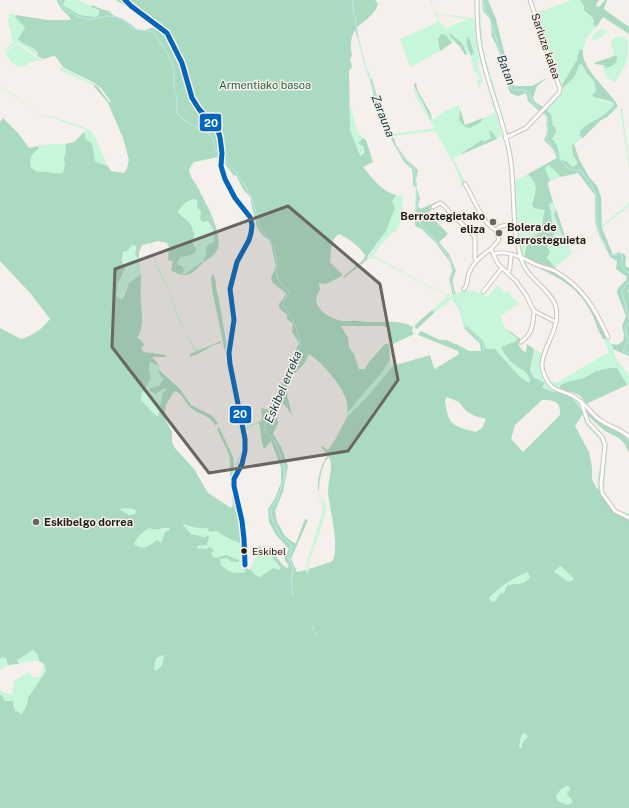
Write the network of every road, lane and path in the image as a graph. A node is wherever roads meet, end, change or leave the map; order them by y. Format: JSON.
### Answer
{"nodes":[{"id":1,"x":125,"y":0,"type":"edge"},
{"id":2,"x":477,"y":0,"type":"edge"},
{"id":3,"x":530,"y":0,"type":"edge"},
{"id":4,"x":505,"y":138,"type":"junction"},
{"id":5,"x":465,"y":184,"type":"dead end"},
{"id":6,"x":433,"y":208,"type":"dead end"},
{"id":7,"x":514,"y":223,"type":"junction"},
{"id":8,"x":496,"y":230,"type":"junction"},
{"id":9,"x":505,"y":239,"type":"dead end"},
{"id":10,"x":499,"y":240,"type":"junction"},
{"id":11,"x":491,"y":249,"type":"junction"},
{"id":12,"x":494,"y":254,"type":"junction"},
{"id":13,"x":511,"y":255,"type":"junction"},
{"id":14,"x":521,"y":257,"type":"junction"},
{"id":15,"x":476,"y":261,"type":"junction"},
{"id":16,"x":502,"y":268,"type":"junction"},
{"id":17,"x":508,"y":274,"type":"junction"},
{"id":18,"x":464,"y":289,"type":"dead end"},
{"id":19,"x":483,"y":292,"type":"dead end"},
{"id":20,"x":534,"y":311,"type":"junction"},
{"id":21,"x":556,"y":322,"type":"junction"},
{"id":22,"x":608,"y":337,"type":"dead end"},
{"id":23,"x":521,"y":342,"type":"dead end"},
{"id":24,"x":580,"y":401,"type":"junction"},
{"id":25,"x":629,"y":436,"type":"edge"},
{"id":26,"x":629,"y":518,"type":"edge"},
{"id":27,"x":245,"y":565,"type":"dead end"}],
"edges":[{"from":1,"to":27,"type":"street"},
{"from":2,"to":4,"type":"street"},
{"from":3,"to":4,"type":"street","name":"Sarluze kalea"},
{"from":4,"to":7,"type":"street"},
{"from":5,"to":8,"type":"street"},
{"from":6,"to":15,"type":"street"},
{"from":7,"to":8,"type":"street"},
{"from":7,"to":14,"type":"street"},
{"from":8,"to":10,"type":"street"},
{"from":9,"to":10,"type":"street"},
{"from":10,"to":11,"type":"street"},
{"from":11,"to":12,"type":"street"},
{"from":11,"to":15,"type":"street"},
{"from":12,"to":13,"type":"street"},
{"from":12,"to":16,"type":"street"},
{"from":13,"to":14,"type":"street"},
{"from":13,"to":17,"type":"street"},
{"from":14,"to":21,"type":"street"},
{"from":14,"to":22,"type":"street"},
{"from":15,"to":18,"type":"street"},
{"from":16,"to":17,"type":"street"},
{"from":16,"to":19,"type":"street"},
{"from":17,"to":20,"type":"street"},
{"from":20,"to":21,"type":"street"},
{"from":20,"to":23,"type":"street"},
{"from":21,"to":24,"type":"street"},
{"from":24,"to":25,"type":"street"},
{"from":24,"to":26,"type":"street"}]}
